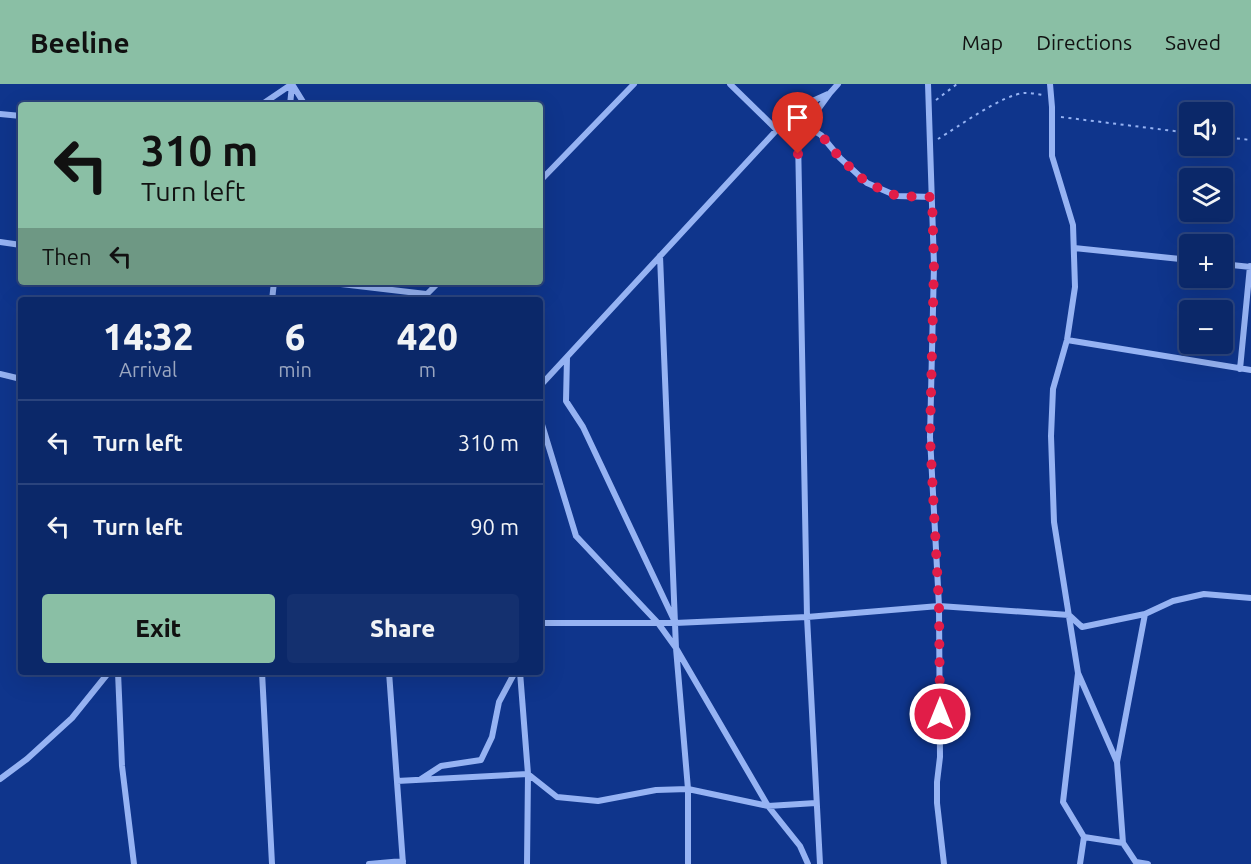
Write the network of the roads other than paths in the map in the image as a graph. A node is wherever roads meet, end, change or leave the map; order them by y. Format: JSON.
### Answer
{"nodes":[{"id":1,"x":292,"y":84,"type":"edge"},
{"id":2,"x":634,"y":84,"type":"edge"},
{"id":3,"x":730,"y":84,"type":"edge"},
{"id":4,"x":838,"y":84,"type":"edge"},
{"id":5,"x":928,"y":84,"type":"edge"},
{"id":6,"x":1050,"y":84,"type":"edge"},
{"id":7,"x":830,"y":93,"type":"junction"},
{"id":8,"x":265,"y":102,"type":"edge"},
{"id":9,"x":291,"y":102,"type":"edge"},
{"id":10,"x":303,"y":102,"type":"edge"},
{"id":11,"x":0,"y":114,"type":"edge"},
{"id":12,"x":18,"y":116,"type":"edge"},
{"id":13,"x":806,"y":126,"type":"junction"},
{"id":14,"x":777,"y":130,"type":"junction"},
{"id":15,"x":543,"y":177,"type":"edge"},
{"id":16,"x":932,"y":197,"type":"junction"},
{"id":17,"x":0,"y":242,"type":"edge"},
{"id":18,"x":18,"y":245,"type":"edge"},
{"id":19,"x":1074,"y":248,"type":"junction"},
{"id":20,"x":660,"y":256,"type":"junction"},
{"id":21,"x":1179,"y":259,"type":"edge"},
{"id":22,"x":1233,"y":265,"type":"edge"},
{"id":23,"x":1251,"y":266,"type":"edge"},
{"id":24,"x":344,"y":285,"type":"edge"},
{"id":25,"x":436,"y":285,"type":"edge"},
{"id":26,"x":424,"y":297,"type":"edge"},
{"id":27,"x":1066,"y":340,"type":"junction"},
{"id":28,"x":567,"y":357,"type":"junction"},
{"id":29,"x":1240,"y":369,"type":"junction"},
{"id":30,"x":1251,"y":370,"type":"edge"},
{"id":31,"x":0,"y":374,"type":"edge"},
{"id":32,"x":18,"y":378,"type":"edge"},
{"id":33,"x":543,"y":383,"type":"edge"},
{"id":34,"x":543,"y":428,"type":"edge"},
{"id":35,"x":1251,"y":598,"type":"edge"},
{"id":36,"x":939,"y":606,"type":"junction"},
{"id":37,"x":1069,"y":615,"type":"junction"},
{"id":38,"x":1145,"y":615,"type":"junction"},
{"id":39,"x":807,"y":616,"type":"junction"},
{"id":40,"x":543,"y":623,"type":"edge"},
{"id":41,"x":657,"y":623,"type":"junction"},
{"id":42,"x":675,"y":623,"type":"junction"},
{"id":43,"x":676,"y":648,"type":"junction"},
{"id":44,"x":1078,"y":673,"type":"junction"},
{"id":45,"x":107,"y":675,"type":"edge"},
{"id":46,"x":118,"y":675,"type":"edge"},
{"id":47,"x":262,"y":675,"type":"edge"},
{"id":48,"x":389,"y":675,"type":"edge"},
{"id":49,"x":513,"y":675,"type":"edge"},
{"id":50,"x":520,"y":675,"type":"edge"},
{"id":51,"x":1117,"y":762,"type":"junction"},
{"id":52,"x":528,"y":774,"type":"junction"},
{"id":53,"x":0,"y":779,"type":"edge"},
{"id":54,"x":420,"y":780,"type":"junction"},
{"id":55,"x":397,"y":781,"type":"junction"},
{"id":56,"x":688,"y":789,"type":"junction"},
{"id":57,"x":816,"y":803,"type":"junction"},
{"id":58,"x":768,"y":806,"type":"junction"},
{"id":59,"x":1084,"y":837,"type":"junction"},
{"id":60,"x":1123,"y":843,"type":"junction"},
{"id":61,"x":403,"y":862,"type":"edge"},
{"id":62,"x":1136,"y":863,"type":"edge"},
{"id":63,"x":134,"y":864,"type":"edge"},
{"id":64,"x":272,"y":864,"type":"edge"},
{"id":65,"x":369,"y":864,"type":"edge"},
{"id":66,"x":527,"y":864,"type":"edge"},
{"id":67,"x":688,"y":864,"type":"edge"},
{"id":68,"x":808,"y":864,"type":"edge"},
{"id":69,"x":820,"y":864,"type":"edge"},
{"id":70,"x":944,"y":864,"type":"edge"},
{"id":71,"x":1080,"y":864,"type":"edge"},
{"id":72,"x":1148,"y":864,"type":"edge"}],
"edges":[{"from":1,"to":8,"type":"street"},
{"from":1,"to":9,"type":"street"},
{"from":1,"to":10,"type":"street"},
{"from":2,"to":15,"type":"street"},
{"from":3,"to":14,"type":"street"},
{"from":4,"to":7,"type":"street"},
{"from":5,"to":16,"type":"street"},
{"from":6,"to":19,"type":"street"},
{"from":7,"to":13,"type":"street"},
{"from":7,"to":14,"type":"street"},
{"from":11,"to":12,"type":"street"},
{"from":13,"to":14,"type":"street"},
{"from":13,"to":16,"type":"street"},
{"from":13,"to":39,"type":"street"},
{"from":14,"to":20,"type":"street"},
{"from":16,"to":36,"type":"street"},
{"from":17,"to":18,"type":"street"},
{"from":19,"to":21,"type":"street"},
{"from":19,"to":27,"type":"street"},
{"from":20,"to":28,"type":"street"},
{"from":20,"to":42,"type":"street"},
{"from":22,"to":23,"type":"street"},
{"from":23,"to":29,"type":"street"},
{"from":24,"to":26,"type":"street"},
{"from":25,"to":26,"type":"street"},
{"from":27,"to":29,"type":"street"},
{"from":27,"to":37,"type":"street"},
{"from":28,"to":33,"type":"street"},
{"from":28,"to":42,"type":"street"},
{"from":29,"to":30,"type":"street"},
{"from":31,"to":32,"type":"street"},
{"from":34,"to":41,"type":"street"},
{"from":35,"to":38,"type":"street"},
{"from":36,"to":37,"type":"street"},
{"from":36,"to":39,"type":"street"},
{"from":36,"to":70,"type":"street"},
{"from":37,"to":38,"type":"street"},
{"from":37,"to":44,"type":"street"},
{"from":38,"to":51,"type":"street"},
{"from":39,"to":42,"type":"street"},
{"from":39,"to":57,"type":"street"},
{"from":40,"to":41,"type":"street"},
{"from":41,"to":42,"type":"street"},
{"from":41,"to":43,"type":"street"},
{"from":42,"to":43,"type":"street"},
{"from":43,"to":56,"type":"street"},
{"from":43,"to":58,"type":"street"},
{"from":44,"to":51,"type":"street"},
{"from":44,"to":59,"type":"street"},
{"from":45,"to":53,"type":"street"},
{"from":46,"to":63,"type":"street"},
{"from":47,"to":64,"type":"street"},
{"from":48,"to":55,"type":"street"},
{"from":49,"to":54,"type":"street"},
{"from":50,"to":52,"type":"street"},
{"from":51,"to":60,"type":"street"},
{"from":52,"to":54,"type":"street"},
{"from":52,"to":56,"type":"street"},
{"from":52,"to":66,"type":"street"},
{"from":54,"to":55,"type":"street"},
{"from":55,"to":61,"type":"street"},
{"from":56,"to":58,"type":"street"},
{"from":56,"to":67,"type":"street"},
{"from":57,"to":58,"type":"street"},
{"from":57,"to":69,"type":"street"},
{"from":58,"to":68,"type":"street"},
{"from":59,"to":60,"type":"street"},
{"from":59,"to":71,"type":"street"},
{"from":60,"to":62,"type":"street"},
{"from":61,"to":65,"type":"street"},
{"from":62,"to":72,"type":"street"}]}
